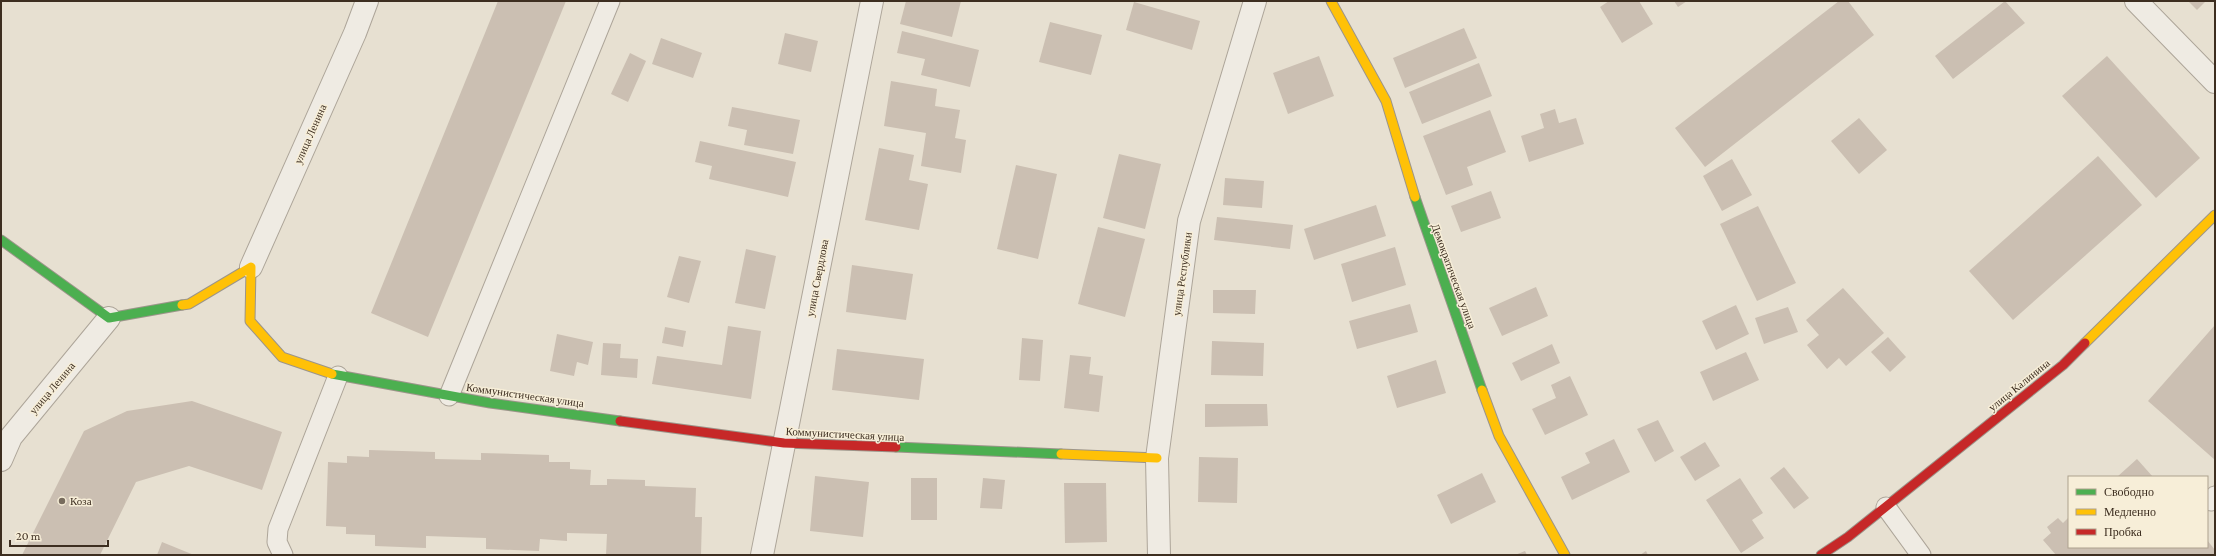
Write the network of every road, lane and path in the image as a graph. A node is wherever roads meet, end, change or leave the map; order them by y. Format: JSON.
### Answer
{"nodes":[{"id":1,"x":367,"y":1,"type":"edge"},
{"id":2,"x":610,"y":1,"type":"edge"},
{"id":3,"x":872,"y":1,"type":"edge"},
{"id":4,"x":1255,"y":1,"type":"edge"},
{"id":5,"x":1331,"y":1,"type":"edge"},
{"id":6,"x":2136,"y":1,"type":"edge"},
{"id":7,"x":2215,"y":82,"type":"edge"},
{"id":8,"x":2215,"y":215,"type":"edge"},
{"id":9,"x":1,"y":240,"type":"edge"},
{"id":10,"x":251,"y":267,"type":"junction"},
{"id":11,"x":109,"y":318,"type":"junction"},
{"id":12,"x":338,"y":376,"type":"junction"},
{"id":13,"x":449,"y":396,"type":"junction"},
{"id":14,"x":784,"y":443,"type":"junction"},
{"id":15,"x":1157,"y":458,"type":"junction"},
{"id":16,"x":1,"y":460,"type":"edge"},
{"id":17,"x":1886,"y":507,"type":"junction"},
{"id":18,"x":283,"y":555,"type":"edge"},
{"id":19,"x":762,"y":555,"type":"edge"},
{"id":20,"x":1159,"y":555,"type":"edge"},
{"id":21,"x":1565,"y":555,"type":"edge"},
{"id":22,"x":1821,"y":555,"type":"edge"},
{"id":23,"x":1921,"y":555,"type":"edge"}],
"edges":[{"from":1,"to":10,"type":"street","name":"улица Ленина"},
{"from":2,"to":13,"type":"lane"},
{"from":3,"to":14,"type":"street","name":"улица Свердлова"},
{"from":4,"to":15,"type":"street","name":"улица Республики"},
{"from":5,"to":21,"type":"street","name":"Демократическая улица"},
{"from":6,"to":7,"type":"street"},
{"from":8,"to":17,"type":"street","name":"улица Калинина"},
{"from":9,"to":11,"type":"street"},
{"from":10,"to":11,"type":"street"},
{"from":10,"to":12,"type":"street","name":"Коммунистическая улица"},
{"from":11,"to":16,"type":"street","name":"улица Ленина"},
{"from":12,"to":13,"type":"street","name":"Коммунистическая улица"},
{"from":12,"to":18,"type":"lane"},
{"from":13,"to":14,"type":"street","name":"Коммунистическая улица"},
{"from":14,"to":15,"type":"street","name":"Коммунистическая улица"},
{"from":14,"to":19,"type":"street","name":"улица Свердлова"},
{"from":15,"to":20,"type":"street","name":"улица Республики"},
{"from":17,"to":22,"type":"street","name":"улица Калинина"},
{"from":17,"to":23,"type":"lane"}]}
